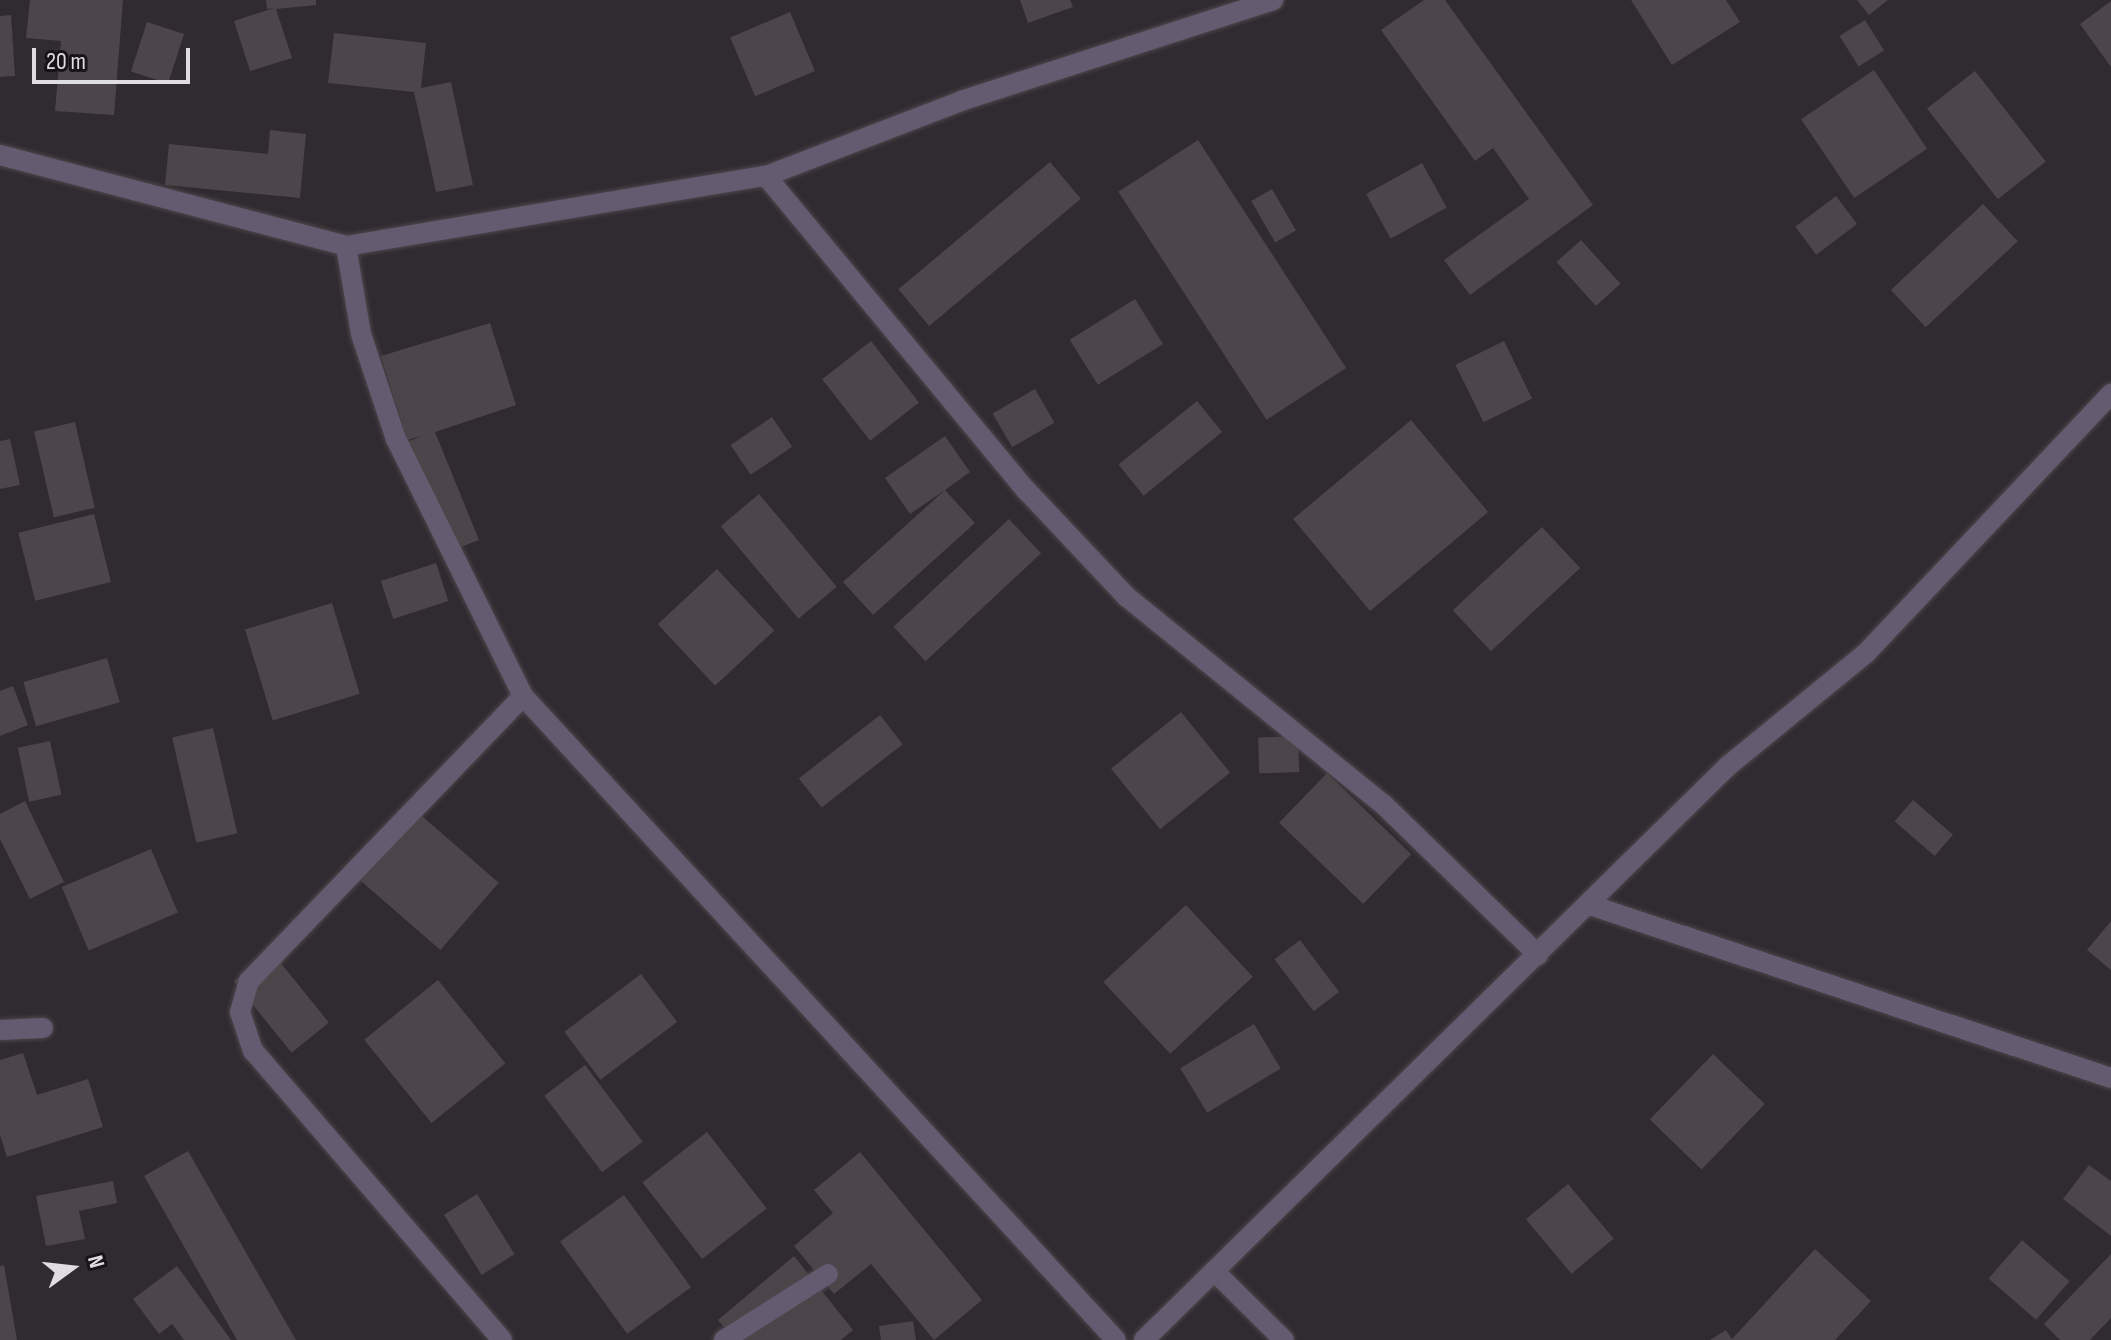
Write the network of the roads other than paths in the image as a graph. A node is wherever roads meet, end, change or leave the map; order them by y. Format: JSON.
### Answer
{"nodes":[{"id":1,"x":1273,"y":0,"type":"edge"},
{"id":2,"x":0,"y":155,"type":"edge"},
{"id":3,"x":766,"y":176,"type":"junction"},
{"id":4,"x":346,"y":246,"type":"junction"},
{"id":5,"x":2111,"y":394,"type":"edge"},
{"id":6,"x":523,"y":696,"type":"junction"},
{"id":7,"x":1590,"y":905,"type":"junction"},
{"id":8,"x":1538,"y":955,"type":"junction"},
{"id":9,"x":43,"y":1028,"type":"dead end"},
{"id":10,"x":0,"y":1030,"type":"edge"},
{"id":11,"x":2111,"y":1078,"type":"edge"},
{"id":12,"x":1214,"y":1271,"type":"junction"},
{"id":13,"x":828,"y":1274,"type":"dead end"},
{"id":14,"x":502,"y":1340,"type":"edge"},
{"id":15,"x":724,"y":1340,"type":"edge"},
{"id":16,"x":1116,"y":1340,"type":"edge"},
{"id":17,"x":1144,"y":1340,"type":"edge"},
{"id":18,"x":1284,"y":1340,"type":"edge"}],
"edges":[{"from":1,"to":3,"type":"street"},
{"from":2,"to":4,"type":"street"},
{"from":3,"to":4,"type":"street"},
{"from":3,"to":8,"type":"street"},
{"from":4,"to":6,"type":"street"},
{"from":5,"to":7,"type":"street"},
{"from":6,"to":14,"type":"street"},
{"from":6,"to":16,"type":"street"},
{"from":7,"to":8,"type":"street"},
{"from":7,"to":11,"type":"street"},
{"from":8,"to":12,"type":"street"},
{"from":9,"to":10,"type":"street"},
{"from":12,"to":17,"type":"street"},
{"from":12,"to":18,"type":"street"},
{"from":13,"to":15,"type":"street"}]}
